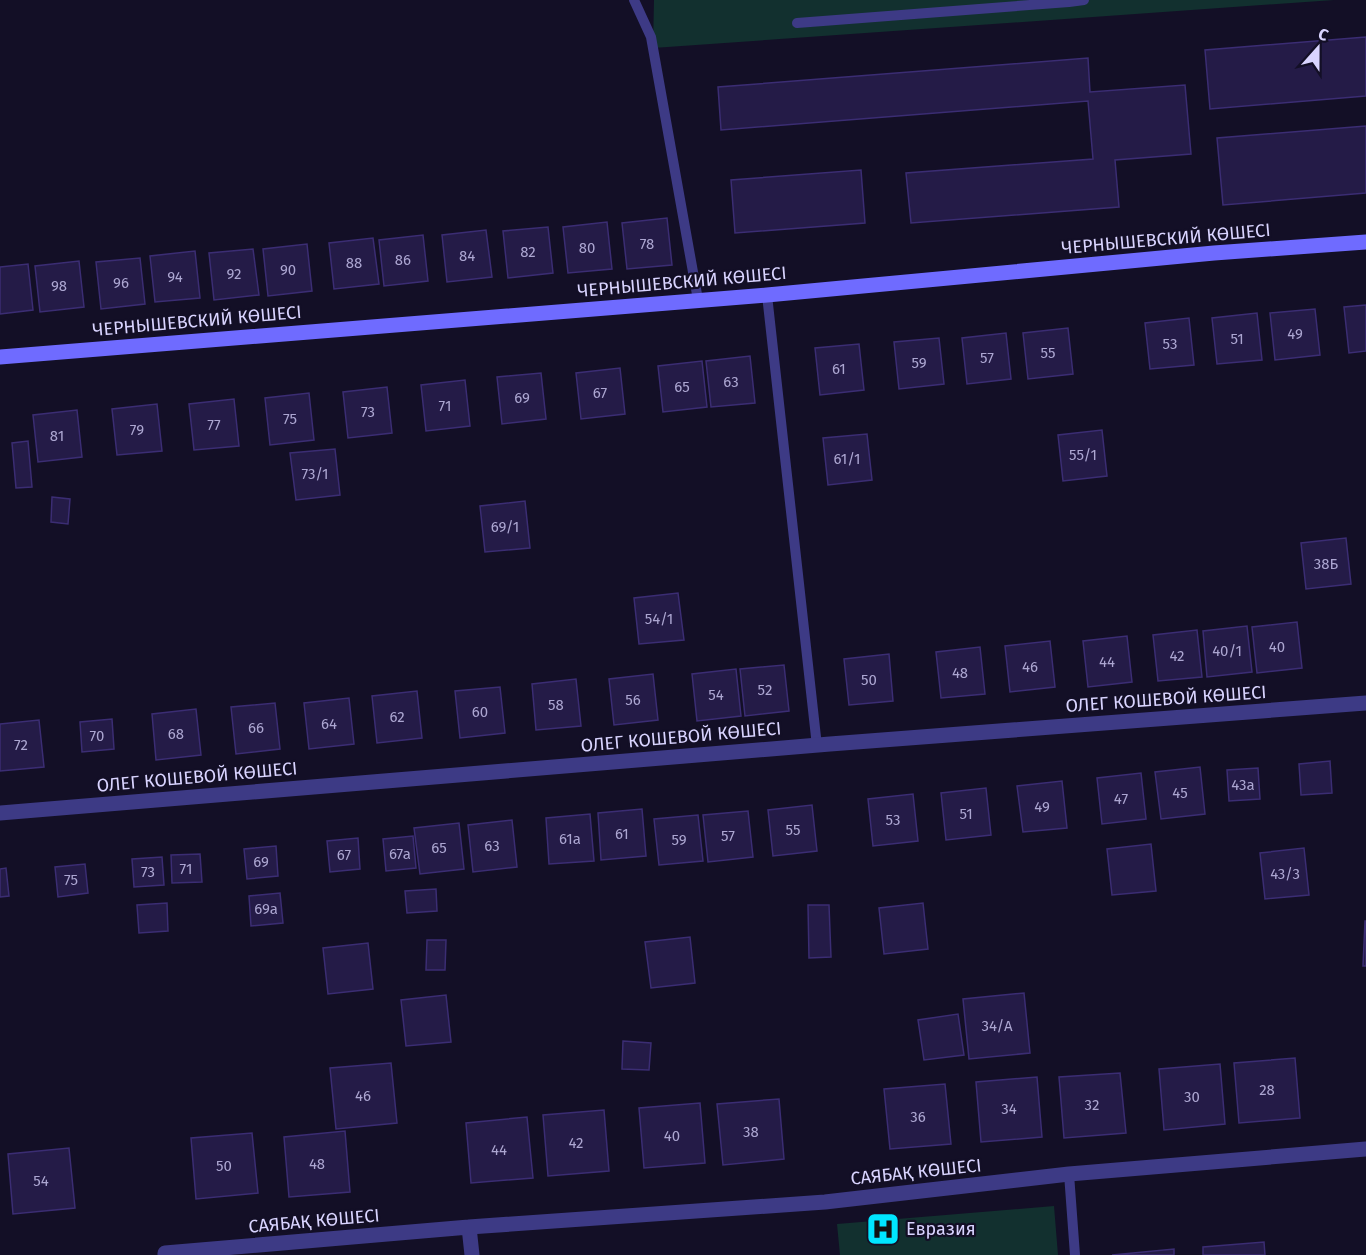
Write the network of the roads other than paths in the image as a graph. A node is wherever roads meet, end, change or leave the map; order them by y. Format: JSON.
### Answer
{"nodes":[{"id":1,"x":634,"y":0,"type":"edge"},
{"id":2,"x":1084,"y":0,"type":"edge"},
{"id":3,"x":1069,"y":1,"type":"edge"},
{"id":4,"x":797,"y":23,"type":"dead end"},
{"id":5,"x":1366,"y":242,"type":"edge"},
{"id":6,"x":767,"y":295,"type":"junction"},
{"id":7,"x":698,"y":300,"type":"junction"},
{"id":8,"x":0,"y":357,"type":"edge"},
{"id":9,"x":1366,"y":703,"type":"edge"},
{"id":10,"x":817,"y":746,"type":"junction"},
{"id":11,"x":0,"y":813,"type":"edge"},
{"id":12,"x":1366,"y":1149,"type":"edge"},
{"id":13,"x":1069,"y":1174,"type":"junction"},
{"id":14,"x":469,"y":1227,"type":"junction"},
{"id":15,"x":165,"y":1255,"type":"edge"},
{"id":16,"x":472,"y":1255,"type":"edge"},
{"id":17,"x":1075,"y":1255,"type":"edge"}],
"edges":[{"from":1,"to":7,"type":"lane"},
{"from":2,"to":3,"type":"lane"},
{"from":3,"to":4,"type":"lane"},
{"from":5,"to":6,"type":"street","name":"ЧЕРНЫШЕВСКИЙ КӨШЕСІ"},
{"from":6,"to":7,"type":"street","name":"ЧЕРНЫШЕВСКИЙ КӨШЕСІ"},
{"from":6,"to":10,"type":"lane"},
{"from":7,"to":8,"type":"street","name":"ЧЕРНЫШЕВСКИЙ КӨШЕСІ"},
{"from":9,"to":10,"type":"street","name":"ОЛЕГ КОШЕВОЙ КӨШЕСІ"},
{"from":10,"to":11,"type":"street","name":"ОЛЕГ КОШЕВОЙ КӨШЕСІ"},
{"from":12,"to":13,"type":"street","name":"САЯБАҚ КӨШЕСІ"},
{"from":13,"to":14,"type":"street","name":"САЯБАҚ КӨШЕСІ"},
{"from":13,"to":17,"type":"lane"},
{"from":14,"to":15,"type":"street","name":"САЯБАҚ КӨШЕСІ"},
{"from":14,"to":16,"type":"street"}]}
